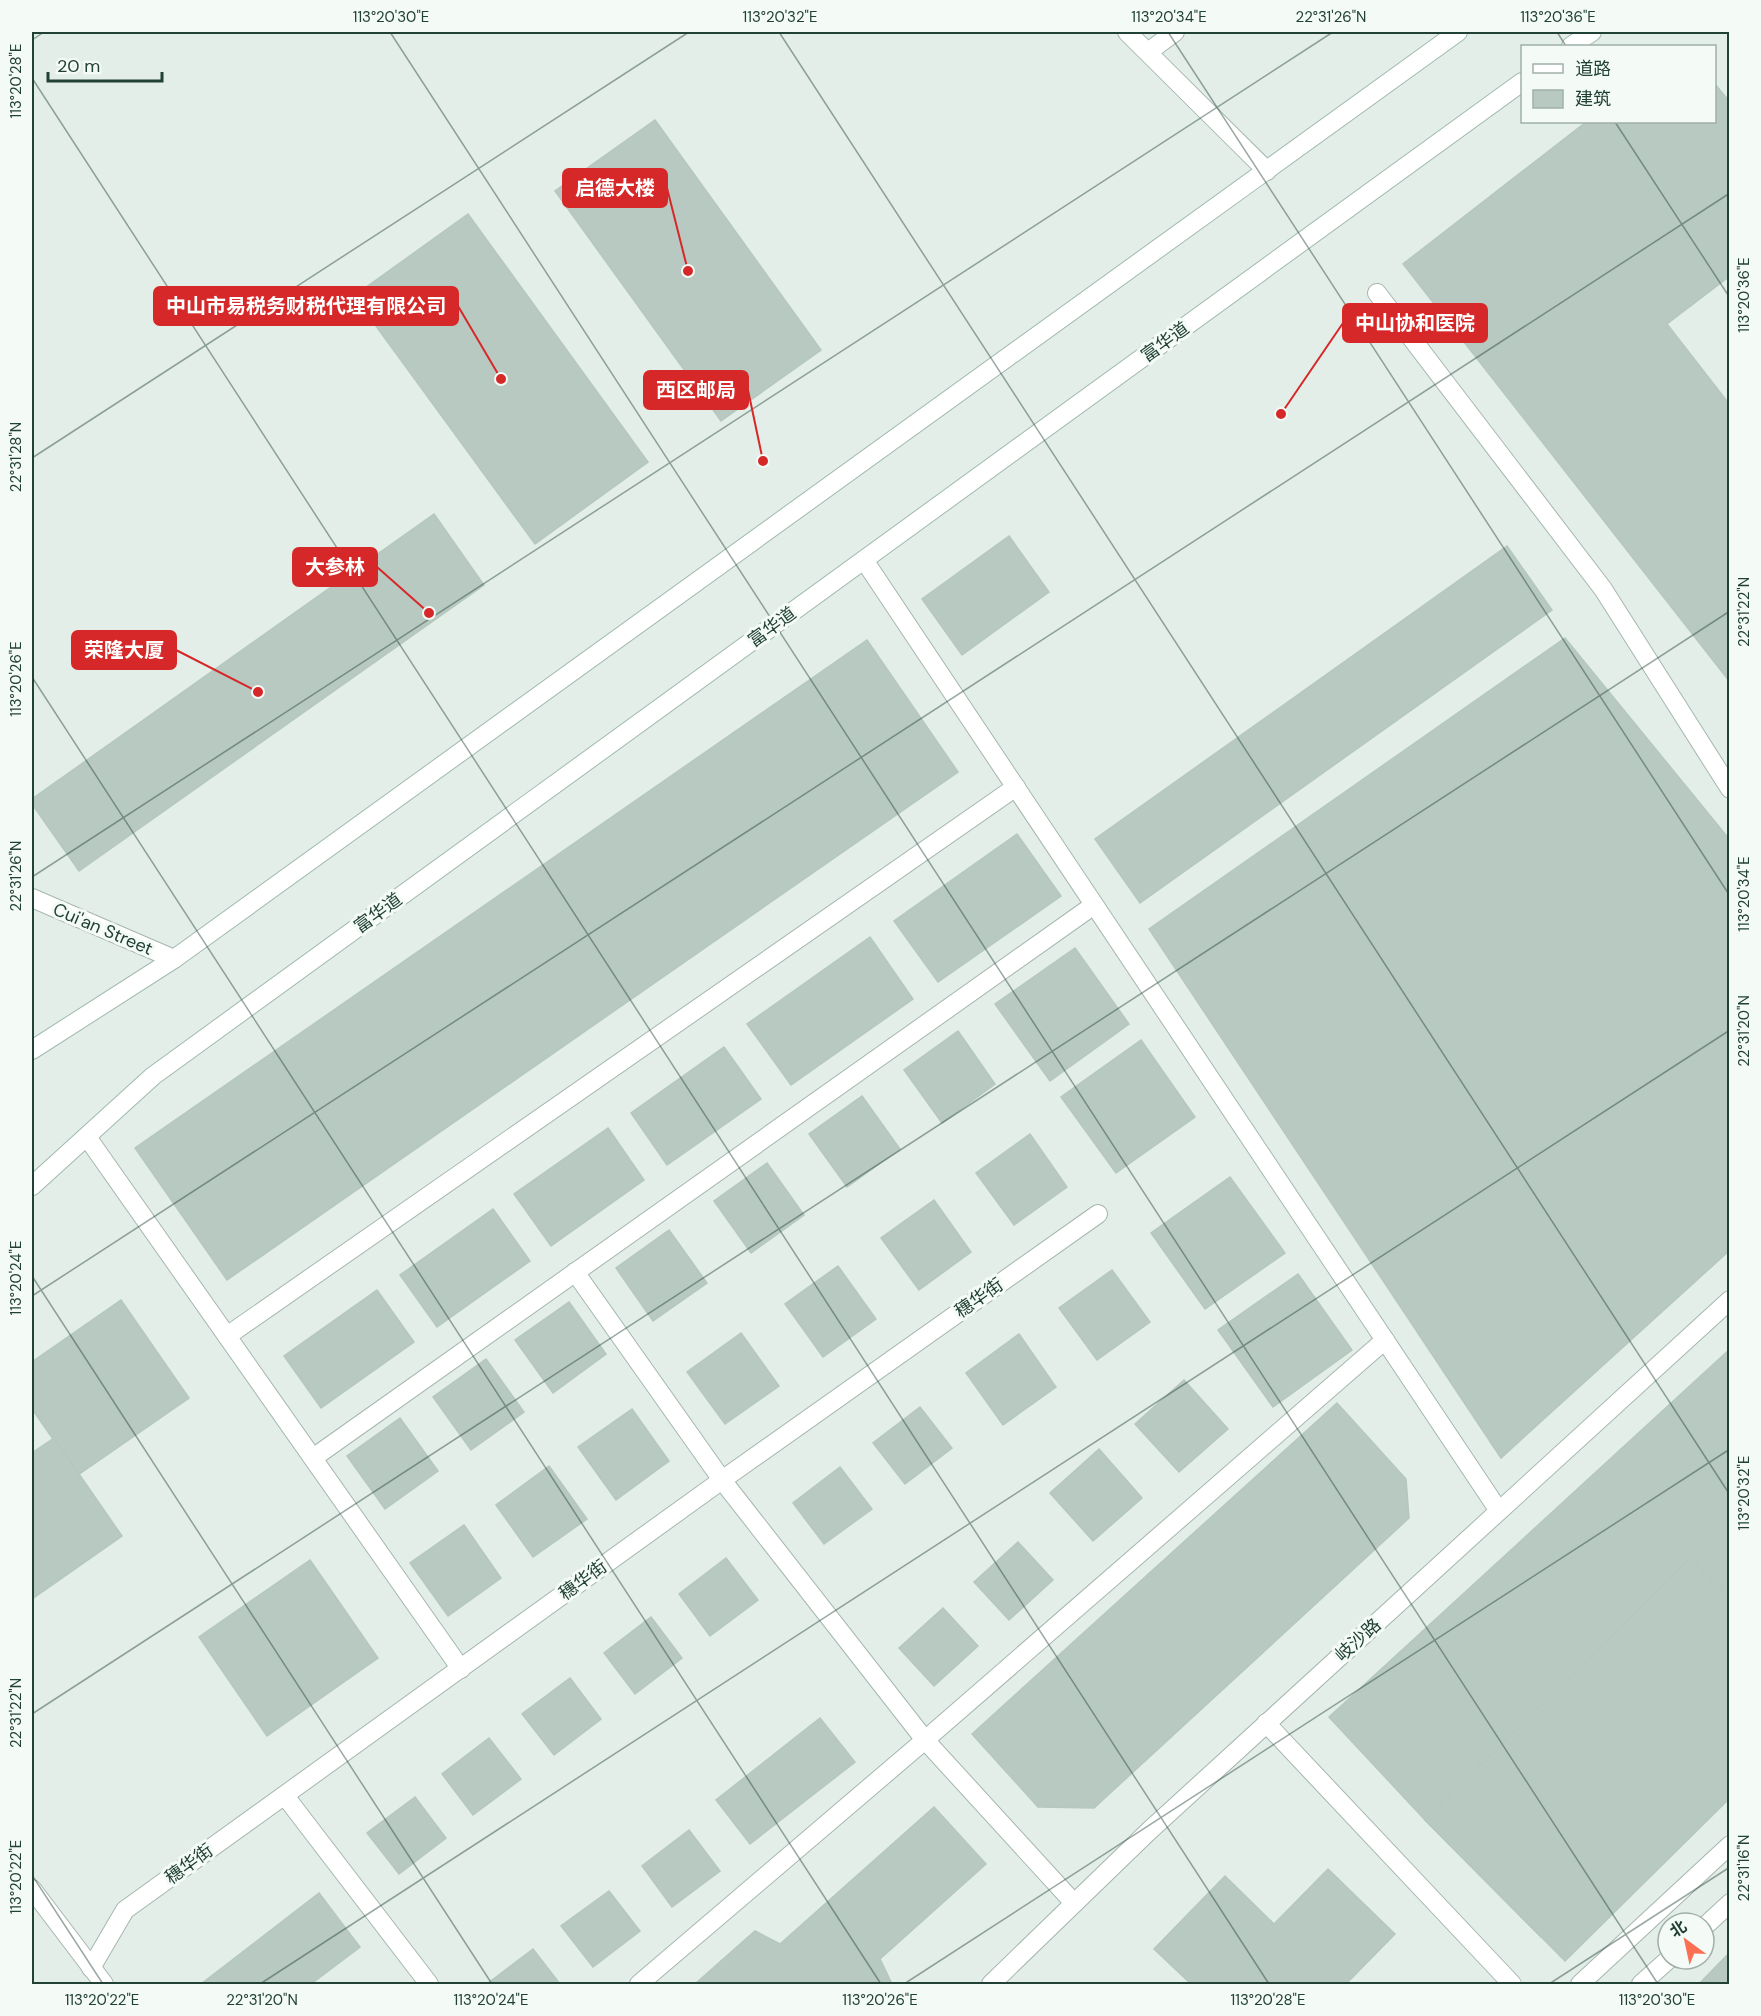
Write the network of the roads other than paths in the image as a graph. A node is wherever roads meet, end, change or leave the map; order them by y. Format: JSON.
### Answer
{"nodes":[{"id":1,"x":1127,"y":32,"type":"edge"},
{"id":2,"x":1175,"y":32,"type":"edge"},
{"id":3,"x":1458,"y":32,"type":"edge"},
{"id":4,"x":1592,"y":32,"type":"edge"},
{"id":5,"x":1572,"y":45,"type":"edge"},
{"id":6,"x":1148,"y":52,"type":"junction"},
{"id":7,"x":1521,"y":83,"type":"edge"},
{"id":8,"x":1267,"y":171,"type":"junction"},
{"id":9,"x":1377,"y":293,"type":"dead end"},
{"id":10,"x":864,"y":560,"type":"junction"},
{"id":11,"x":1016,"y":787,"type":"junction"},
{"id":12,"x":1730,"y":789,"type":"edge"},
{"id":13,"x":32,"y":898,"type":"edge"},
{"id":14,"x":1094,"y":905,"type":"junction"},
{"id":15,"x":174,"y":959,"type":"junction"},
{"id":16,"x":32,"y":1050,"type":"edge"},
{"id":17,"x":87,"y":1137,"type":"junction"},
{"id":18,"x":32,"y":1186,"type":"edge"},
{"id":19,"x":1098,"y":1214,"type":"dead end"},
{"id":20,"x":575,"y":1272,"type":"junction"},
{"id":21,"x":1730,"y":1300,"type":"edge"},
{"id":22,"x":227,"y":1336,"type":"junction"},
{"id":23,"x":1385,"y":1340,"type":"junction"},
{"id":24,"x":313,"y":1458,"type":"junction"},
{"id":25,"x":722,"y":1480,"type":"junction"},
{"id":26,"x":1499,"y":1511,"type":"junction"},
{"id":27,"x":461,"y":1669,"type":"junction"},
{"id":28,"x":1266,"y":1724,"type":"junction"},
{"id":29,"x":925,"y":1740,"type":"junction"},
{"id":30,"x":285,"y":1796,"type":"junction"},
{"id":31,"x":1730,"y":1845,"type":"edge"},
{"id":32,"x":32,"y":1889,"type":"edge"},
{"id":33,"x":1730,"y":1903,"type":"edge"},
{"id":34,"x":1074,"y":1904,"type":"junction"},
{"id":35,"x":1716,"y":1916,"type":"edge"},
{"id":36,"x":91,"y":1968,"type":"junction"},
{"id":37,"x":1656,"y":1971,"type":"edge"},
{"id":38,"x":104,"y":1984,"type":"edge"},
{"id":39,"x":429,"y":1984,"type":"edge"},
{"id":40,"x":639,"y":1984,"type":"edge"},
{"id":41,"x":991,"y":1984,"type":"edge"},
{"id":42,"x":1512,"y":1984,"type":"edge"},
{"id":43,"x":1580,"y":1984,"type":"edge"},
{"id":44,"x":1641,"y":1984,"type":"edge"}],
"edges":[{"from":1,"to":6,"type":"street"},
{"from":2,"to":6,"type":"street"},
{"from":3,"to":8,"type":"street"},
{"from":4,"to":5,"type":"street"},
{"from":6,"to":8,"type":"street"},
{"from":7,"to":10,"type":"street","name":"富华道"},
{"from":8,"to":15,"type":"street"},
{"from":9,"to":12,"type":"street"},
{"from":10,"to":11,"type":"street"},
{"from":10,"to":17,"type":"street","name":"富华道"},
{"from":11,"to":14,"type":"street"},
{"from":11,"to":22,"type":"street"},
{"from":13,"to":15,"type":"street","name":"Cui'an Street"},
{"from":14,"to":20,"type":"street"},
{"from":14,"to":23,"type":"street"},
{"from":15,"to":16,"type":"street"},
{"from":17,"to":18,"type":"street","name":"富华道"},
{"from":17,"to":22,"type":"street"},
{"from":19,"to":25,"type":"street","name":"穗华街"},
{"from":20,"to":24,"type":"street"},
{"from":20,"to":25,"type":"street"},
{"from":21,"to":26,"type":"street","name":"岐沙路"},
{"from":22,"to":24,"type":"street"},
{"from":23,"to":26,"type":"street"},
{"from":23,"to":29,"type":"street"},
{"from":24,"to":27,"type":"street"},
{"from":25,"to":27,"type":"street","name":"穗华街"},
{"from":25,"to":29,"type":"street"},
{"from":26,"to":28,"type":"street","name":"岐沙路"},
{"from":27,"to":30,"type":"street","name":"穗华街"},
{"from":28,"to":34,"type":"street","name":"岐沙路"},
{"from":28,"to":42,"type":"street"},
{"from":29,"to":34,"type":"street"},
{"from":29,"to":40,"type":"street"},
{"from":30,"to":36,"type":"street","name":"穗华街"},
{"from":30,"to":39,"type":"street"},
{"from":31,"to":43,"type":"street"},
{"from":32,"to":36,"type":"street"},
{"from":33,"to":35,"type":"street"},
{"from":34,"to":41,"type":"street","name":"岐沙路"},
{"from":36,"to":38,"type":"street"},
{"from":37,"to":44,"type":"street"}]}
